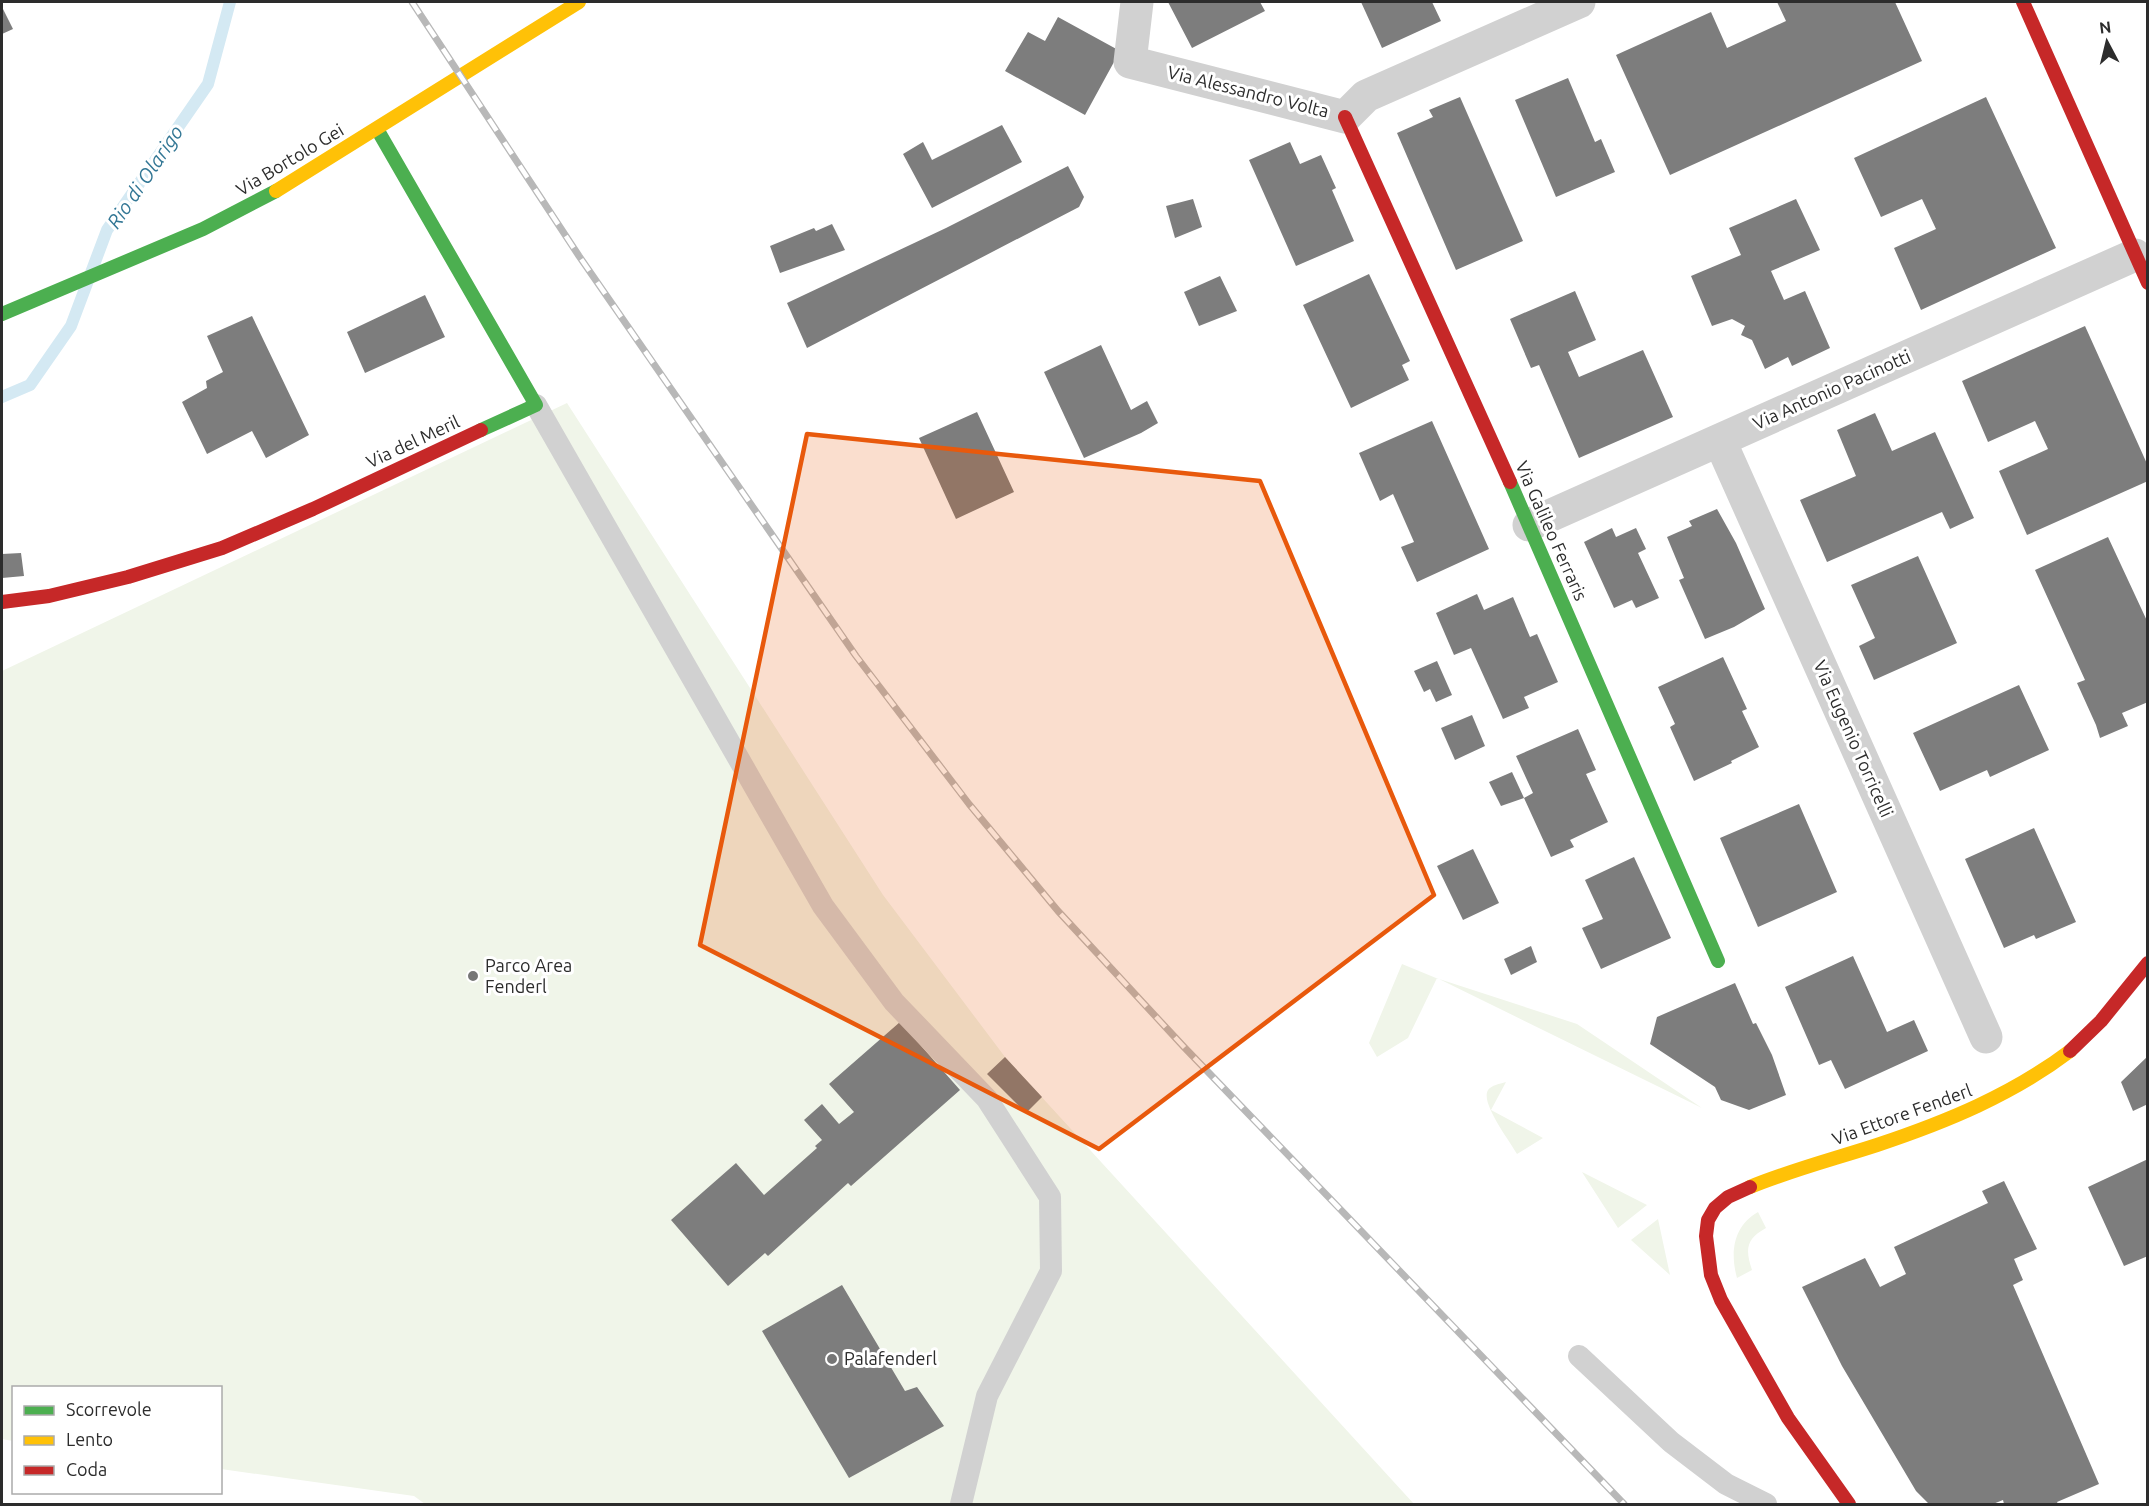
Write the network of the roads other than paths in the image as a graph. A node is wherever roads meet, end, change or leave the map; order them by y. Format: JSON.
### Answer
{"nodes":[{"id":1,"x":579,"y":2,"type":"edge"},
{"id":2,"x":1137,"y":2,"type":"edge"},
{"id":3,"x":1579,"y":2,"type":"edge"},
{"id":4,"x":2023,"y":2,"type":"edge"},
{"id":5,"x":1345,"y":117,"type":"junction"},
{"id":6,"x":377,"y":129,"type":"junction"},
{"id":7,"x":2141,"y":269,"type":"edge"},
{"id":8,"x":2,"y":314,"type":"edge"},
{"id":9,"x":536,"y":405,"type":"junction"},
{"id":10,"x":1720,"y":441,"type":"junction"},
{"id":11,"x":1529,"y":525,"type":"junction"},
{"id":12,"x":2,"y":602,"type":"edge"},
{"id":13,"x":1718,"y":961,"type":"dead end"},
{"id":14,"x":2148,"y":963,"type":"edge"},
{"id":15,"x":1986,"y":1037,"type":"dead end"},
{"id":16,"x":1579,"y":1356,"type":"dead end"},
{"id":17,"x":961,"y":1504,"type":"edge"},
{"id":18,"x":1766,"y":1504,"type":"edge"},
{"id":19,"x":1849,"y":1504,"type":"edge"}],
"edges":[{"from":1,"to":6,"type":"street","name":"Via Bortolo Gei"},
{"from":2,"to":5,"type":"street","name":"Via Alessandro Volta"},
{"from":3,"to":5,"type":"street","name":"Via Alessandro Volta"},
{"from":4,"to":7,"type":"street"},
{"from":5,"to":11,"type":"street","name":"Via Galileo Ferraris"},
{"from":6,"to":8,"type":"street","name":"Via Bortolo Gei"},
{"from":6,"to":9,"type":"street"},
{"from":7,"to":10,"type":"street","name":"Via Antonio Pacinotti"},
{"from":9,"to":12,"type":"street","name":"Via del Meril"},
{"from":9,"to":17,"type":"lane"},
{"from":10,"to":11,"type":"street","name":"Via Antonio Pacinotti"},
{"from":10,"to":15,"type":"street","name":"Via Eugenio Torricelli"},
{"from":11,"to":13,"type":"street","name":"Via Galileo Ferraris"},
{"from":14,"to":19,"type":"street","name":"Via Ettore Fenderl"},
{"from":16,"to":18,"type":"lane"}]}
